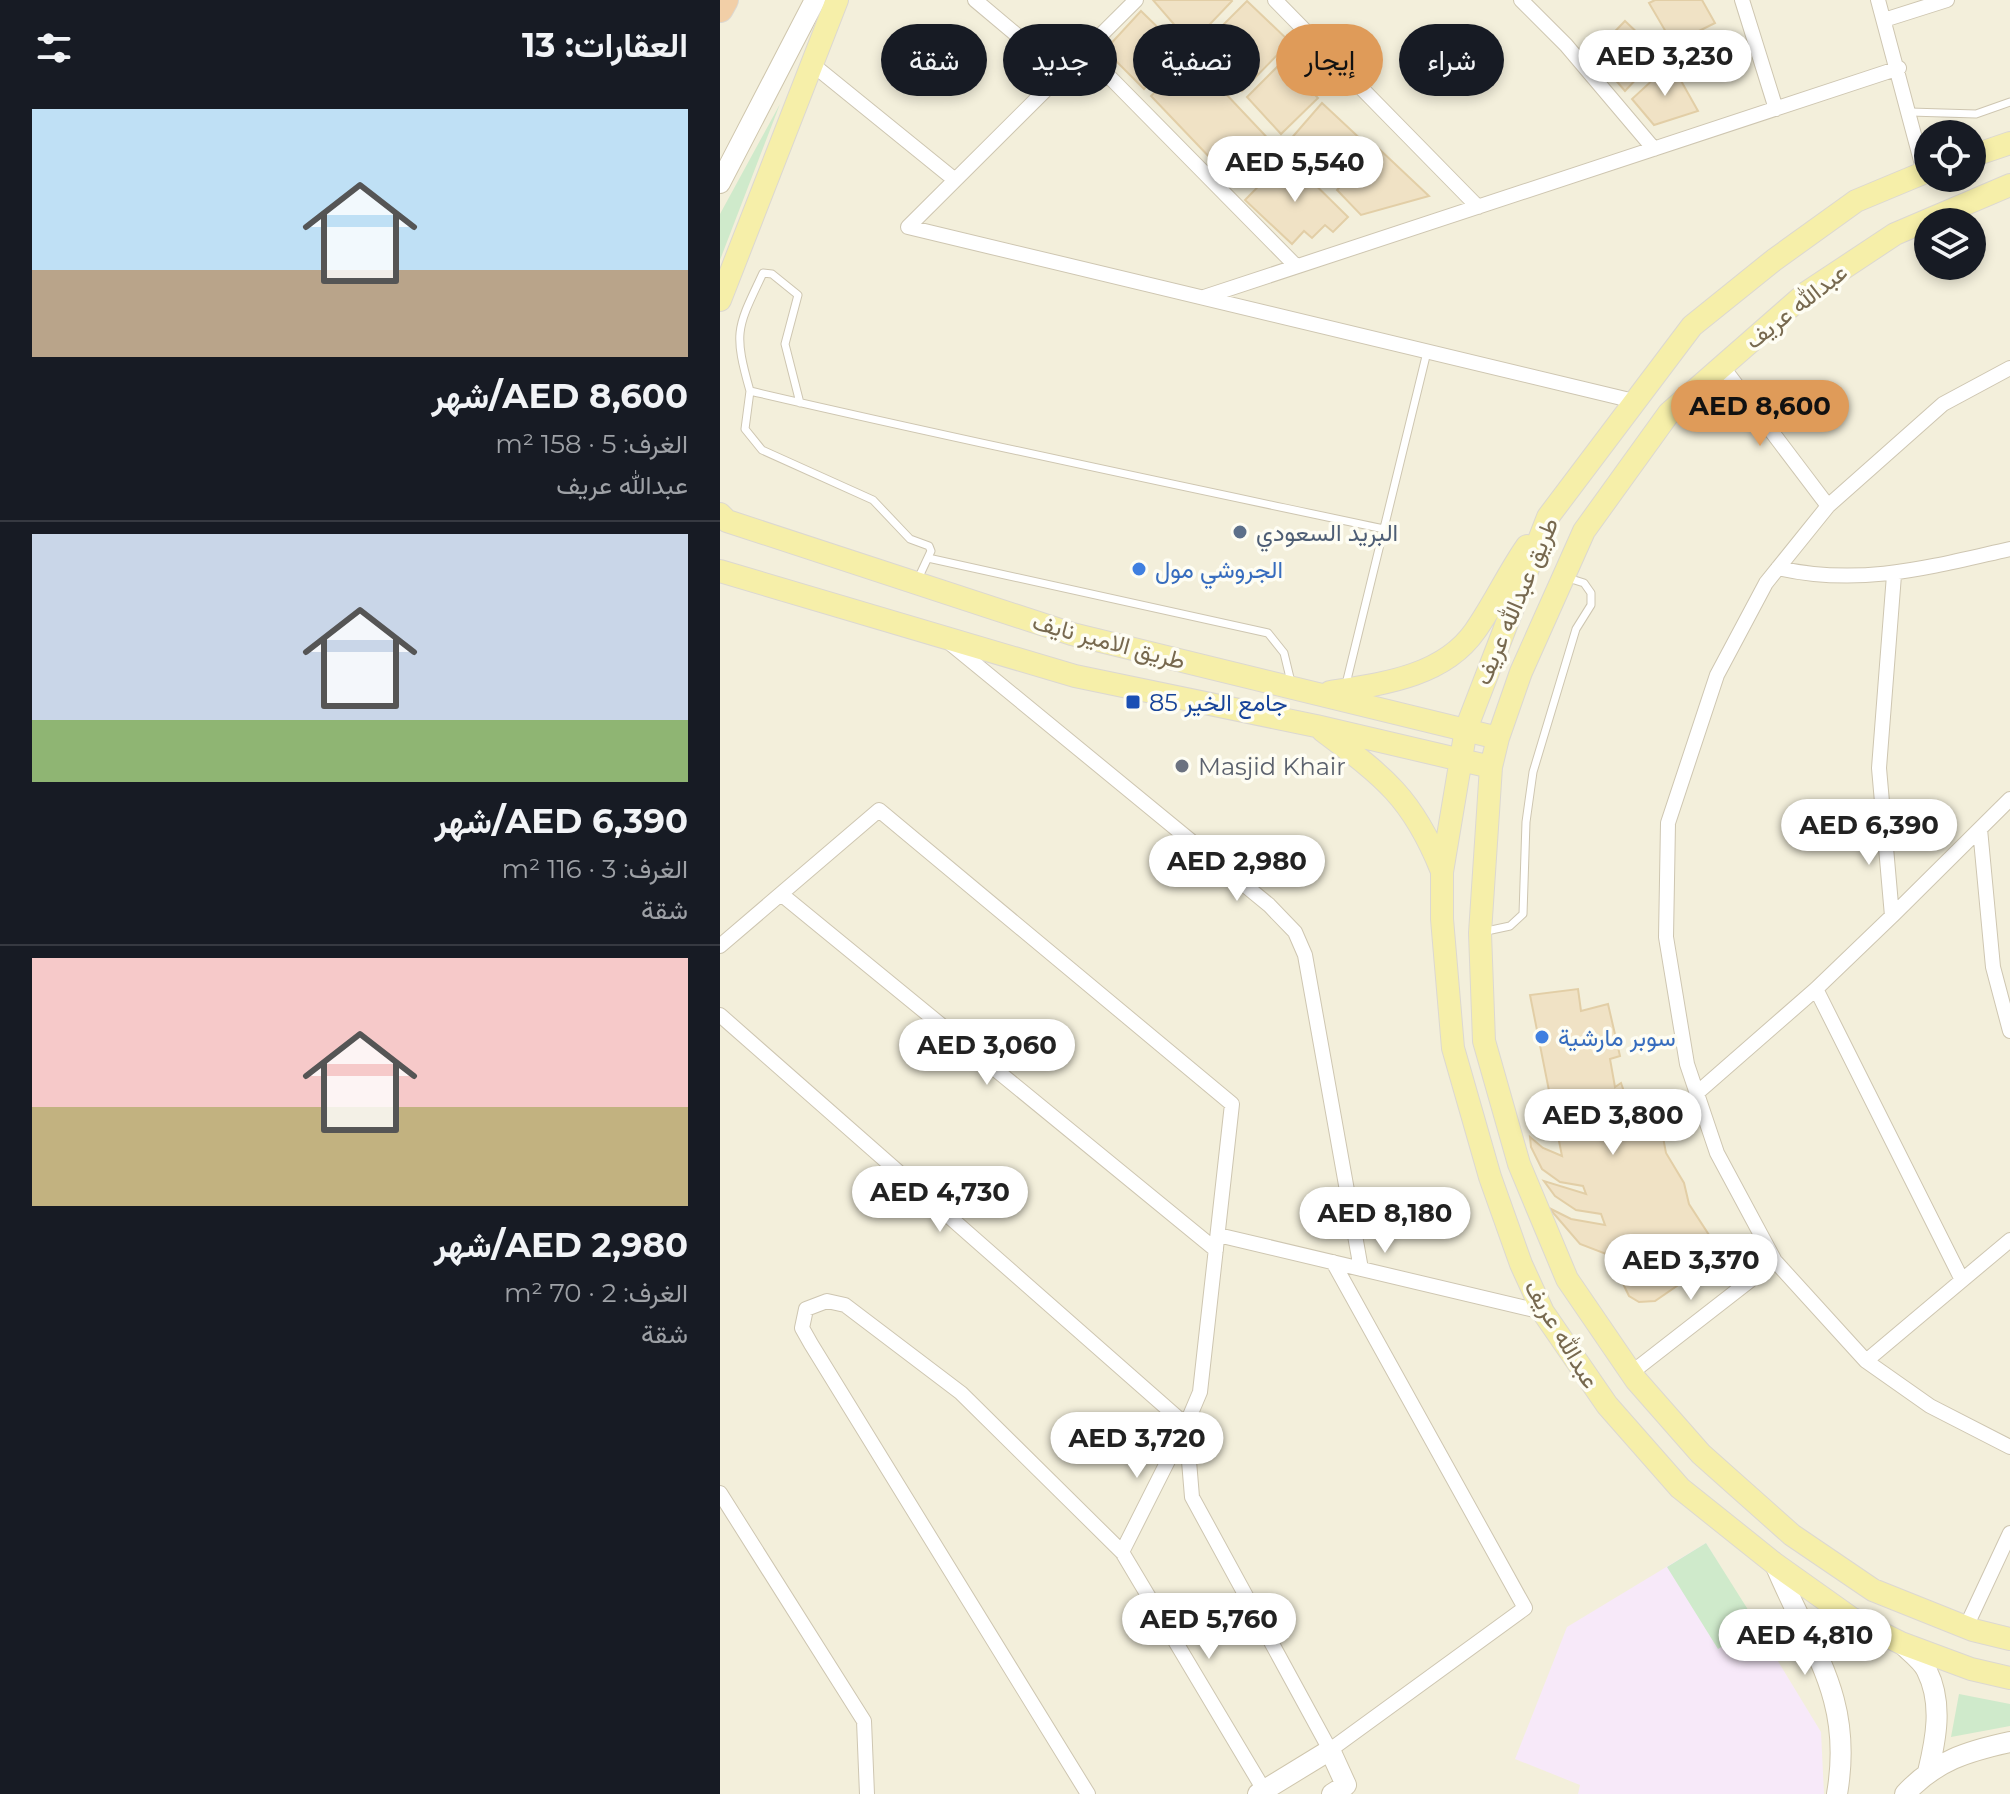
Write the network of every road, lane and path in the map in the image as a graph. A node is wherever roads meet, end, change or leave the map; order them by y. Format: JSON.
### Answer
{"nodes":[{"id":1,"x":725,"y":0,"type":"edge"},
{"id":2,"x":815,"y":0,"type":"edge"},
{"id":3,"x":837,"y":0,"type":"edge"},
{"id":4,"x":975,"y":0,"type":"edge"},
{"id":5,"x":1136,"y":0,"type":"edge"},
{"id":6,"x":1275,"y":0,"type":"edge"},
{"id":7,"x":1521,"y":0,"type":"edge"},
{"id":8,"x":1742,"y":0,"type":"edge"},
{"id":9,"x":1878,"y":0,"type":"edge"},
{"id":10,"x":1947,"y":0,"type":"edge"},
{"id":11,"x":720,"y":9,"type":"edge"},
{"id":12,"x":1884,"y":20,"type":"junction"},
{"id":13,"x":1004,"y":24,"type":"edge"},
{"id":14,"x":1112,"y":24,"type":"edge"},
{"id":15,"x":812,"y":64,"type":"junction"},
{"id":16,"x":1899,"y":68,"type":"junction"},
{"id":17,"x":1117,"y":84,"type":"edge"},
{"id":18,"x":1039,"y":96,"type":"edge"},
{"id":19,"x":2010,"y":102,"type":"edge"},
{"id":20,"x":1776,"y":109,"type":"junction"},
{"id":21,"x":1910,"y":112,"type":"junction"},
{"id":22,"x":1914,"y":127,"type":"edge"},
{"id":23,"x":2010,"y":143,"type":"edge"},
{"id":24,"x":1654,"y":149,"type":"junction"},
{"id":25,"x":1986,"y":151,"type":"edge"},
{"id":26,"x":1914,"y":177,"type":"edge"},
{"id":27,"x":955,"y":180,"type":"junction"},
{"id":28,"x":720,"y":183,"type":"edge"},
{"id":29,"x":2010,"y":185,"type":"edge"},
{"id":30,"x":1478,"y":207,"type":"junction"},
{"id":31,"x":1296,"y":266,"type":"junction"},
{"id":32,"x":1202,"y":298,"type":"junction"},
{"id":33,"x":720,"y":300,"type":"edge"},
{"id":34,"x":1427,"y":352,"type":"junction"},
{"id":35,"x":1722,"y":366,"type":"junction"},
{"id":36,"x":2010,"y":368,"type":"edge"},
{"id":37,"x":750,"y":391,"type":"junction"},
{"id":38,"x":1634,"y":401,"type":"junction"},
{"id":39,"x":800,"y":403,"type":"junction"},
{"id":40,"x":1828,"y":506,"type":"junction"},
{"id":41,"x":1548,"y":517,"type":"junction"},
{"id":42,"x":723,"y":518,"type":"edge"},
{"id":43,"x":1384,"y":529,"type":"junction"},
{"id":44,"x":2010,"y":549,"type":"edge"},
{"id":45,"x":928,"y":558,"type":"junction"},
{"id":46,"x":1778,"y":568,"type":"junction"},
{"id":47,"x":723,"y":573,"type":"edge"},
{"id":48,"x":1894,"y":575,"type":"junction"},
{"id":49,"x":1564,"y":577,"type":"junction"},
{"id":50,"x":916,"y":583,"type":"junction"},
{"id":51,"x":944,"y":639,"type":"junction"},
{"id":52,"x":1293,"y":688,"type":"junction"},
{"id":53,"x":1345,"y":689,"type":"junction"},
{"id":54,"x":1317,"y":694,"type":"junction"},
{"id":55,"x":1316,"y":726,"type":"junction"},
{"id":56,"x":1466,"y":729,"type":"junction"},
{"id":57,"x":1498,"y":738,"type":"junction"},
{"id":58,"x":1460,"y":759,"type":"junction"},
{"id":59,"x":1491,"y":767,"type":"junction"},
{"id":60,"x":2010,"y":799,"type":"edge"},
{"id":61,"x":1980,"y":829,"type":"junction"},
{"id":62,"x":1442,"y":872,"type":"junction"},
{"id":63,"x":781,"y":894,"type":"junction"},
{"id":64,"x":1892,"y":916,"type":"junction"},
{"id":65,"x":1480,"y":933,"type":"junction"},
{"id":66,"x":720,"y":946,"type":"edge"},
{"id":67,"x":1816,"y":989,"type":"junction"},
{"id":68,"x":720,"y":1015,"type":"edge"},
{"id":69,"x":2010,"y":1031,"type":"edge"},
{"id":70,"x":1697,"y":1093,"type":"junction"},
{"id":71,"x":1218,"y":1235,"type":"junction"},
{"id":72,"x":2010,"y":1240,"type":"edge"},
{"id":73,"x":1216,"y":1250,"type":"junction"},
{"id":74,"x":1775,"y":1261,"type":"junction"},
{"id":75,"x":1333,"y":1262,"type":"junction"},
{"id":76,"x":1361,"y":1269,"type":"junction"},
{"id":77,"x":1961,"y":1278,"type":"junction"},
{"id":78,"x":1543,"y":1312,"type":"junction"},
{"id":79,"x":1866,"y":1361,"type":"junction"},
{"id":80,"x":1631,"y":1373,"type":"junction"},
{"id":81,"x":1186,"y":1425,"type":"junction"},
{"id":82,"x":2010,"y":1447,"type":"edge"},
{"id":83,"x":720,"y":1493,"type":"edge"},
{"id":84,"x":2010,"y":1533,"type":"edge"},
{"id":85,"x":1122,"y":1552,"type":"junction"},
{"id":86,"x":2005,"y":1556,"type":"edge"},
{"id":87,"x":1775,"y":1564,"type":"junction"},
{"id":88,"x":1966,"y":1627,"type":"junction"},
{"id":89,"x":2010,"y":1639,"type":"edge"},
{"id":90,"x":1901,"y":1643,"type":"junction"},
{"id":91,"x":2010,"y":1678,"type":"edge"},
{"id":92,"x":2010,"y":1742,"type":"edge"},
{"id":93,"x":1330,"y":1750,"type":"junction"},
{"id":94,"x":1928,"y":1772,"type":"junction"},
{"id":95,"x":1343,"y":1791,"type":"edge"},
{"id":96,"x":1261,"y":1792,"type":"edge"},
{"id":97,"x":867,"y":1794,"type":"edge"},
{"id":98,"x":1088,"y":1794,"type":"edge"},
{"id":99,"x":1837,"y":1794,"type":"edge"},
{"id":100,"x":1905,"y":1794,"type":"edge"}],
"edges":[{"from":1,"to":11,"type":"highway"},
{"from":2,"to":28,"type":"street"},
{"from":3,"to":15,"type":"main road"},
{"from":4,"to":13,"type":"street"},
{"from":5,"to":14,"type":"street"},
{"from":6,"to":30,"type":"street"},
{"from":7,"to":24,"type":"street"},
{"from":8,"to":20,"type":"street"},
{"from":9,"to":12,"type":"street"},
{"from":10,"to":12,"type":"street"},
{"from":12,"to":16,"type":"street"},
{"from":15,"to":27,"type":"street"},
{"from":15,"to":33,"type":"main road"},
{"from":16,"to":20,"type":"street"},
{"from":16,"to":21,"type":"street"},
{"from":17,"to":31,"type":"street"},
{"from":18,"to":27,"type":"street"},
{"from":19,"to":21,"type":"lane"},
{"from":20,"to":24,"type":"street"},
{"from":21,"to":22,"type":"street"},
{"from":23,"to":25,"type":"main road"},
{"from":24,"to":30,"type":"street"},
{"from":26,"to":38,"type":"main road","name":"عبدالله عريف"},
{"from":27,"to":32,"type":"street"},
{"from":29,"to":35,"type":"main road","name":"عبدالله عريف"},
{"from":30,"to":31,"type":"street"},
{"from":31,"to":32,"type":"street"},
{"from":32,"to":34,"type":"street"},
{"from":34,"to":38,"type":"street"},
{"from":34,"to":43,"type":"lane"},
{"from":35,"to":40,"type":"street"},
{"from":35,"to":49,"type":"main road","name":"عبدالله عريف"},
{"from":36,"to":40,"type":"street"},
{"from":37,"to":39,"type":"lane"},
{"from":37,"to":39,"type":"lane"},
{"from":37,"to":45,"type":"lane"},
{"from":38,"to":41,"type":"main road","name":"طريق عبدالله عريف"},
{"from":39,"to":43,"type":"lane"},
{"from":40,"to":46,"type":"street"},
{"from":41,"to":53,"type":"main road"},
{"from":41,"to":56,"type":"main road","name":"طريق عبدالله عريف"},
{"from":42,"to":50,"type":"main road","name":"طريق الامير نايف"},
{"from":43,"to":53,"type":"lane"},
{"from":44,"to":48,"type":"street"},
{"from":45,"to":50,"type":"lane"},
{"from":45,"to":52,"type":"lane"},
{"from":46,"to":48,"type":"street"},
{"from":46,"to":70,"type":"street"},
{"from":47,"to":51,"type":"main road","name":"طريق الامير نايف"},
{"from":48,"to":64,"type":"street"},
{"from":49,"to":57,"type":"main road","name":"عبدالله عريف"},
{"from":49,"to":65,"type":"lane"},
{"from":50,"to":52,"type":"main road","name":"طريق الامير نايف"},
{"from":51,"to":55,"type":"main road","name":"طريق الامير نايف"},
{"from":51,"to":76,"type":"street"},
{"from":52,"to":54,"type":"main road","name":"طريق الامير نايف"},
{"from":53,"to":54,"type":"main road"},
{"from":54,"to":56,"type":"main road","name":"طريق الامير نايف"},
{"from":55,"to":58,"type":"main road","name":"طريق الامير نايف"},
{"from":55,"to":62,"type":"main road"},
{"from":56,"to":57,"type":"main road","name":"طريق الامير نايف"},
{"from":56,"to":58,"type":"main road","name":"عبدالله عريف"},
{"from":57,"to":59,"type":"main road"},
{"from":58,"to":59,"type":"main road","name":"طريق الامير نايف"},
{"from":58,"to":62,"type":"main road","name":"عبدالله عريف"},
{"from":59,"to":65,"type":"main road","name":"عبدالله عريف"},
{"from":60,"to":61,"type":"street"},
{"from":61,"to":64,"type":"street"},
{"from":61,"to":69,"type":"street"},
{"from":62,"to":78,"type":"main road","name":"عبدالله عريف"},
{"from":63,"to":66,"type":"street"},
{"from":63,"to":71,"type":"street"},
{"from":63,"to":73,"type":"street"},
{"from":64,"to":67,"type":"street"},
{"from":65,"to":80,"type":"main road","name":"عبدالله عريف"},
{"from":67,"to":70,"type":"street"},
{"from":67,"to":77,"type":"street"},
{"from":68,"to":81,"type":"street"},
{"from":70,"to":74,"type":"street"},
{"from":71,"to":73,"type":"street"},
{"from":71,"to":75,"type":"street"},
{"from":72,"to":77,"type":"street"},
{"from":73,"to":81,"type":"street"},
{"from":74,"to":79,"type":"street"},
{"from":74,"to":80,"type":"street"},
{"from":75,"to":76,"type":"street"},
{"from":75,"to":93,"type":"street"},
{"from":76,"to":78,"type":"street"},
{"from":77,"to":79,"type":"street"},
{"from":78,"to":87,"type":"main road","name":"عبدالله عريف"},
{"from":79,"to":82,"type":"street"},
{"from":80,"to":88,"type":"main road","name":"عبدالله عريف"},
{"from":81,"to":85,"type":"street"},
{"from":81,"to":93,"type":"street"},
{"from":83,"to":97,"type":"street"},
{"from":84,"to":86,"type":"street"},
{"from":85,"to":96,"type":"street"},
{"from":85,"to":98,"type":"street"},
{"from":86,"to":88,"type":"street"},
{"from":87,"to":90,"type":"main road","name":"عبدالله عريف"},
{"from":87,"to":99,"type":"street"},
{"from":88,"to":89,"type":"main road","name":"عبدالله عريف"},
{"from":90,"to":91,"type":"main road","name":"عبدالله عريف"},
{"from":90,"to":94,"type":"street"},
{"from":92,"to":94,"type":"street"},
{"from":93,"to":95,"type":"street"},
{"from":93,"to":96,"type":"street"},
{"from":94,"to":100,"type":"street"}]}
